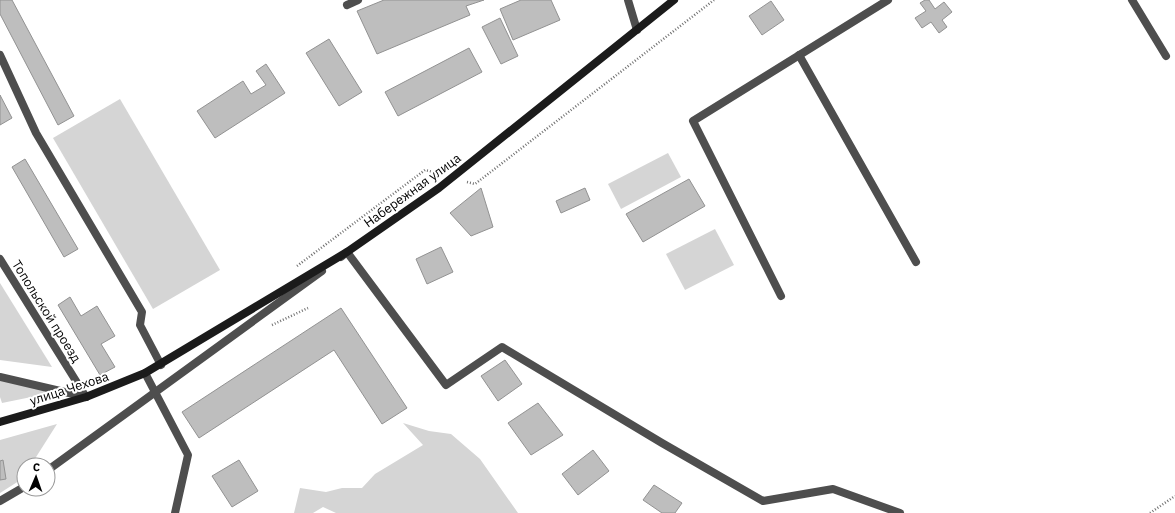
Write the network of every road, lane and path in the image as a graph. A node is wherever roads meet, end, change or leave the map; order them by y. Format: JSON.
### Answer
{"nodes":[{"id":1,"x":358,"y":0,"type":"edge"},
{"id":2,"x":628,"y":0,"type":"edge"},
{"id":3,"x":674,"y":0,"type":"edge"},
{"id":4,"x":714,"y":0,"type":"edge"},
{"id":5,"x":888,"y":0,"type":"edge"},
{"id":6,"x":1132,"y":0,"type":"edge"},
{"id":7,"x":347,"y":5,"type":"dead end"},
{"id":8,"x":637,"y":30,"type":"junction"},
{"id":9,"x":0,"y":55,"type":"edge"},
{"id":10,"x":799,"y":55,"type":"junction"},
{"id":11,"x":1166,"y":56,"type":"dead end"},
{"id":12,"x":475,"y":184,"type":"dead end"},
{"id":13,"x":346,"y":252,"type":"junction"},
{"id":14,"x":0,"y":259,"type":"edge"},
{"id":15,"x":916,"y":262,"type":"dead end"},
{"id":16,"x":781,"y":296,"type":"dead end"},
{"id":17,"x":161,"y":365,"type":"junction"},
{"id":18,"x":145,"y":373,"type":"junction"},
{"id":19,"x":0,"y":376,"type":"edge"},
{"id":20,"x":155,"y":394,"type":"junction"},
{"id":21,"x":86,"y":397,"type":"junction"},
{"id":22,"x":0,"y":422,"type":"edge"},
{"id":23,"x":56,"y":464,"type":"edge"},
{"id":24,"x":16,"y":492,"type":"edge"},
{"id":25,"x":1175,"y":496,"type":"edge"},
{"id":26,"x":0,"y":501,"type":"edge"},
{"id":27,"x":175,"y":513,"type":"edge"},
{"id":28,"x":900,"y":513,"type":"edge"},
{"id":29,"x":1150,"y":513,"type":"edge"}],
"edges":[{"from":1,"to":7,"type":"street"},
{"from":2,"to":8,"type":"street"},
{"from":3,"to":8,"type":"main road","name":"Набережная улица"},
{"from":4,"to":12,"type":"path"},
{"from":5,"to":10,"type":"street"},
{"from":6,"to":11,"type":"street"},
{"from":8,"to":13,"type":"main road","name":"Набережная улица"},
{"from":9,"to":17,"type":"street"},
{"from":10,"to":15,"type":"street"},
{"from":10,"to":16,"type":"street"},
{"from":13,"to":17,"type":"main road","name":"Набережная улица"},
{"from":13,"to":20,"type":"street"},
{"from":13,"to":28,"type":"street"},
{"from":14,"to":21,"type":"street","name":"Топольской проезд"},
{"from":17,"to":18,"type":"main road","name":"Набережная улица"},
{"from":18,"to":20,"type":"street"},
{"from":18,"to":21,"type":"main road","name":"улица Чехова"},
{"from":19,"to":21,"type":"street"},
{"from":20,"to":23,"type":"street"},
{"from":20,"to":27,"type":"street"},
{"from":21,"to":22,"type":"main road","name":"улица Чехова"},
{"from":24,"to":26,"type":"street"},
{"from":25,"to":29,"type":"path"}]}
